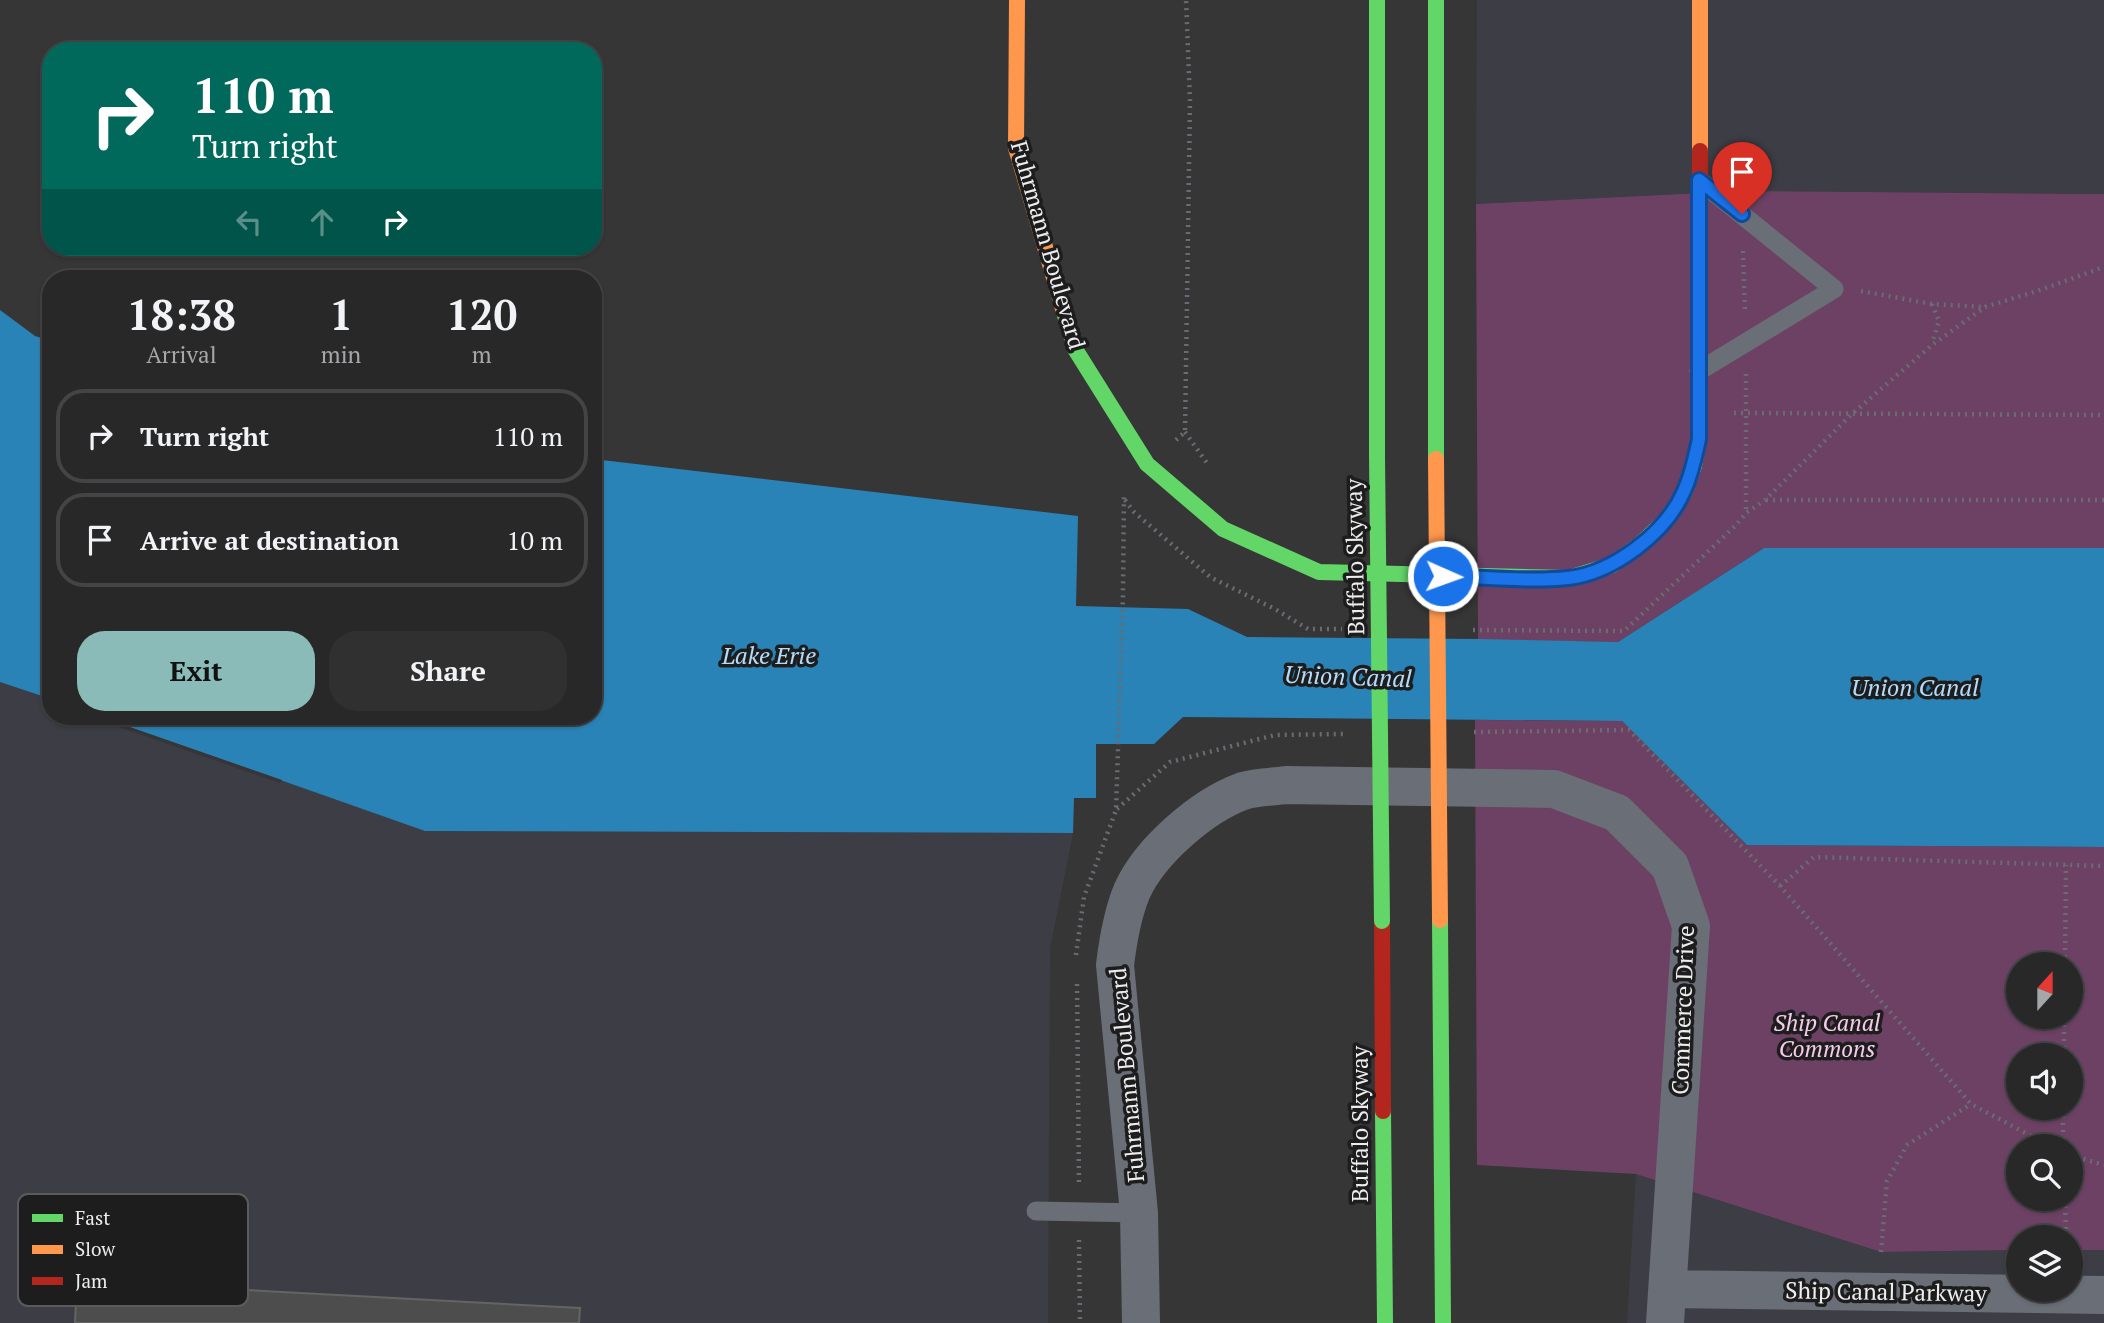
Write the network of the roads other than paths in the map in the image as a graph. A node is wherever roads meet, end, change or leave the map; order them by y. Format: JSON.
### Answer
{"nodes":[{"id":1,"x":1017,"y":0,"type":"edge"},
{"id":2,"x":1377,"y":0,"type":"edge"},
{"id":3,"x":1436,"y":0,"type":"edge"},
{"id":4,"x":1700,"y":0,"type":"edge"},
{"id":5,"x":1699,"y":180,"type":"junction"},
{"id":6,"x":1699,"y":371,"type":"junction"},
{"id":7,"x":1404,"y":786,"type":"joint"},
{"id":8,"x":1036,"y":1211,"type":"dead end"},
{"id":9,"x":1139,"y":1213,"type":"junction"},
{"id":10,"x":2104,"y":1296,"type":"edge"},
{"id":11,"x":1666,"y":1306,"type":"edge"},
{"id":12,"x":1141,"y":1323,"type":"edge"},
{"id":13,"x":1385,"y":1323,"type":"edge"},
{"id":14,"x":1443,"y":1323,"type":"edge"}],
"edges":[{"from":1,"to":6,"type":"main road","name":"Fuhrmann Boulevard"},
{"from":2,"to":13,"type":"main road","name":"Buffalo Skyway","bridge":true},
{"from":3,"to":14,"type":"main road","bridge":true},
{"from":4,"to":5,"type":"main road","name":"Fuhrmann Boulevard"},
{"from":5,"to":6,"type":"main road","name":"Fuhrmann Boulevard"},
{"from":5,"to":6,"type":"lane"},
{"from":7,"to":9,"type":"street","name":"Fuhrmann Boulevard"},
{"from":7,"to":11,"type":"street","name":"Commerce Drive"},
{"from":8,"to":9,"type":"lane"},
{"from":9,"to":12,"type":"street","name":"Fuhrmann Boulevard"},
{"from":10,"to":11,"type":"street","name":"Ship Canal Parkway"}]}
